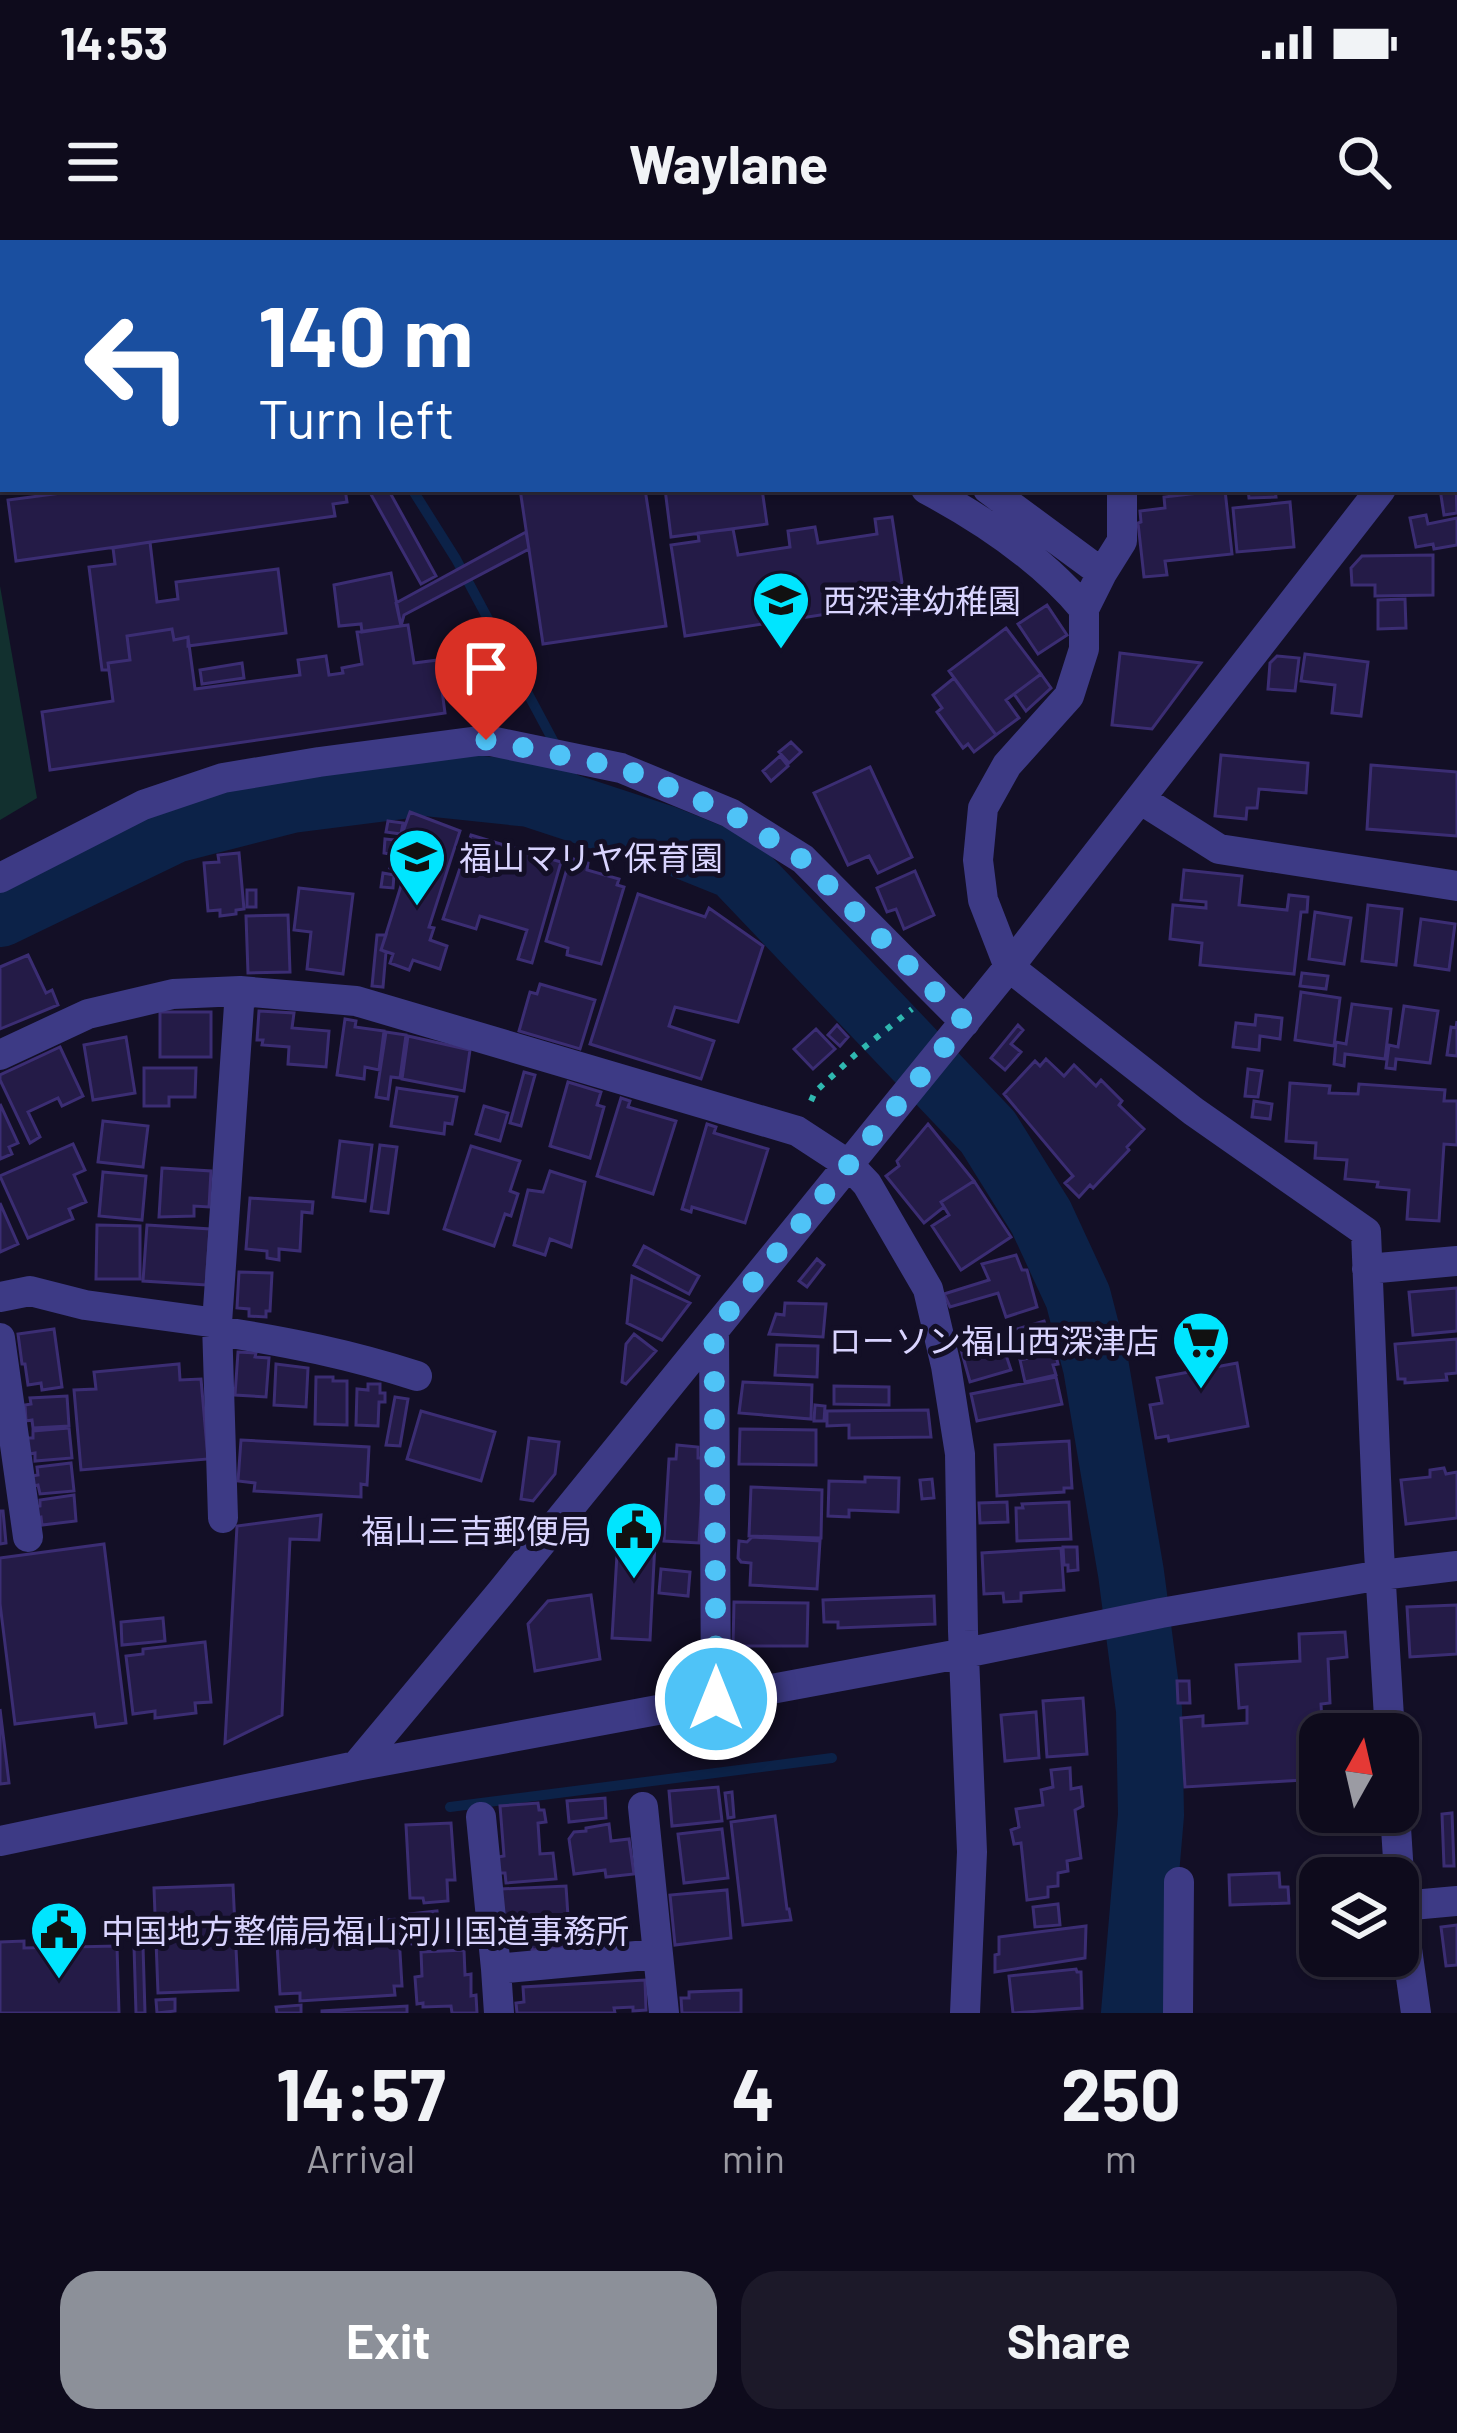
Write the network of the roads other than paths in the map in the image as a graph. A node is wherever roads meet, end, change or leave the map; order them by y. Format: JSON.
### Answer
{"nodes":[{"id":1,"x":932,"y":492,"type":"edge"},
{"id":2,"x":992,"y":492,"type":"edge"},
{"id":3,"x":1122,"y":492,"type":"edge"},
{"id":4,"x":1379,"y":492,"type":"edge"},
{"id":5,"x":1102,"y":573,"type":"junction"},
{"id":6,"x":1084,"y":609,"type":"junction"},
{"id":7,"x":1140,"y":799,"type":"junction"},
{"id":8,"x":0,"y":878,"type":"edge"},
{"id":9,"x":1457,"y":886,"type":"edge"},
{"id":10,"x":1010,"y":967,"type":"junction"},
{"id":11,"x":240,"y":992,"type":"junction"},
{"id":12,"x":960,"y":1029,"type":"junction"},
{"id":13,"x":0,"y":1055,"type":"edge"},
{"id":14,"x":849,"y":1165,"type":"junction"},
{"id":15,"x":1457,"y":1261,"type":"edge"},
{"id":16,"x":1367,"y":1269,"type":"junction"},
{"id":17,"x":0,"y":1297,"type":"edge"},
{"id":18,"x":218,"y":1327,"type":"junction"},
{"id":19,"x":714,"y":1330,"type":"junction"},
{"id":20,"x":0,"y":1338,"type":"edge"},
{"id":21,"x":417,"y":1376,"type":"dead end"},
{"id":22,"x":223,"y":1517,"type":"dead end"},
{"id":23,"x":28,"y":1537,"type":"dead end"},
{"id":24,"x":1457,"y":1566,"type":"edge"},
{"id":25,"x":1381,"y":1575,"type":"junction"},
{"id":26,"x":965,"y":1653,"type":"junction"},
{"id":27,"x":716,"y":1699,"type":"junction"},
{"id":28,"x":1389,"y":1713,"type":"edge"},
{"id":29,"x":356,"y":1766,"type":"junction"},
{"id":30,"x":643,"y":1807,"type":"dead end"},
{"id":31,"x":481,"y":1817,"type":"dead end"},
{"id":32,"x":0,"y":1841,"type":"edge"},
{"id":33,"x":1179,"y":1882,"type":"dead end"},
{"id":34,"x":1457,"y":1901,"type":"edge"},
{"id":35,"x":1419,"y":1904,"type":"edge"},
{"id":36,"x":658,"y":1954,"type":"junction"},
{"id":37,"x":496,"y":1969,"type":"junction"},
{"id":38,"x":1411,"y":1977,"type":"edge"},
{"id":39,"x":499,"y":2013,"type":"edge"},
{"id":40,"x":664,"y":2013,"type":"edge"},
{"id":41,"x":965,"y":2013,"type":"edge"},
{"id":42,"x":1178,"y":2013,"type":"edge"},
{"id":43,"x":1416,"y":2013,"type":"edge"}],
"edges":[{"from":1,"to":6,"type":"street"},
{"from":2,"to":5,"type":"street"},
{"from":3,"to":5,"type":"street"},
{"from":4,"to":7,"type":"street"},
{"from":5,"to":6,"type":"street"},
{"from":6,"to":10,"type":"street"},
{"from":7,"to":9,"type":"street"},
{"from":7,"to":10,"type":"street"},
{"from":8,"to":12,"type":"street"},
{"from":10,"to":12,"type":"street"},
{"from":10,"to":16,"type":"street"},
{"from":11,"to":13,"type":"street"},
{"from":11,"to":14,"type":"street"},
{"from":11,"to":18,"type":"street"},
{"from":12,"to":14,"type":"street"},
{"from":14,"to":19,"type":"street"},
{"from":14,"to":26,"type":"street"},
{"from":15,"to":16,"type":"street"},
{"from":16,"to":25,"type":"street"},
{"from":17,"to":18,"type":"street"},
{"from":18,"to":21,"type":"street"},
{"from":18,"to":22,"type":"street"},
{"from":19,"to":27,"type":"street"},
{"from":19,"to":29,"type":"street"},
{"from":20,"to":23,"type":"street"},
{"from":24,"to":25,"type":"street"},
{"from":25,"to":26,"type":"street"},
{"from":25,"to":28,"type":"street"},
{"from":26,"to":27,"type":"street"},
{"from":26,"to":41,"type":"street"},
{"from":27,"to":29,"type":"street"},
{"from":29,"to":32,"type":"street"},
{"from":30,"to":36,"type":"street"},
{"from":31,"to":37,"type":"street"},
{"from":33,"to":42,"type":"street"},
{"from":34,"to":35,"type":"street"},
{"from":36,"to":37,"type":"street"},
{"from":36,"to":40,"type":"street"},
{"from":37,"to":39,"type":"street"},
{"from":38,"to":43,"type":"street"}]}
